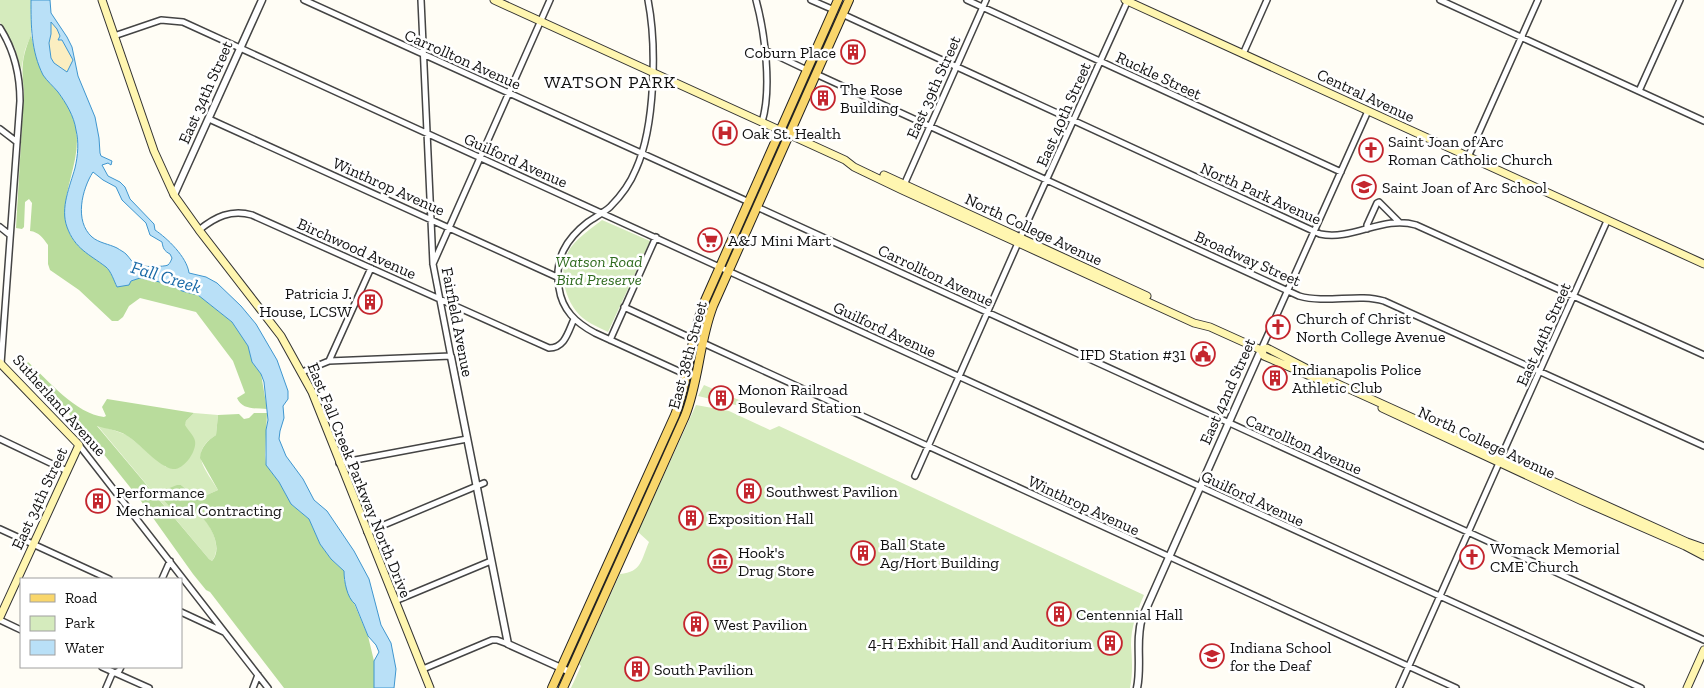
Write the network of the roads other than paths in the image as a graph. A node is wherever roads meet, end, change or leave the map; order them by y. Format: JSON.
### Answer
{"nodes":[{"id":1,"x":102,"y":0,"type":"edge"},
{"id":2,"x":262,"y":0,"type":"edge"},
{"id":3,"x":304,"y":0,"type":"edge"},
{"id":4,"x":421,"y":0,"type":"edge"},
{"id":5,"x":494,"y":0,"type":"edge"},
{"id":6,"x":550,"y":0,"type":"edge"},
{"id":7,"x":648,"y":0,"type":"edge"},
{"id":8,"x":756,"y":0,"type":"edge"},
{"id":9,"x":811,"y":0,"type":"edge"},
{"id":10,"x":838,"y":0,"type":"edge"},
{"id":11,"x":849,"y":0,"type":"edge"},
{"id":12,"x":967,"y":0,"type":"edge"},
{"id":13,"x":986,"y":0,"type":"edge"},
{"id":14,"x":1127,"y":0,"type":"edge"},
{"id":15,"x":1267,"y":0,"type":"edge"},
{"id":16,"x":1440,"y":0,"type":"edge"},
{"id":17,"x":1538,"y":0,"type":"edge"},
{"id":18,"x":1680,"y":0,"type":"edge"},
{"id":19,"x":983,"y":7,"type":"junction"},
{"id":20,"x":834,"y":10,"type":"junction"},
{"id":21,"x":842,"y":14,"type":"junction"},
{"id":22,"x":541,"y":21,"type":"junction"},
{"id":23,"x":0,"y":28,"type":"edge"},
{"id":24,"x":114,"y":36,"type":"junction"},
{"id":25,"x":1521,"y":38,"type":"junction"},
{"id":26,"x":240,"y":48,"type":"junction"},
{"id":27,"x":765,"y":50,"type":"junction"},
{"id":28,"x":1243,"y":54,"type":"junction"},
{"id":29,"x":423,"y":55,"type":"junction"},
{"id":30,"x":1100,"y":61,"type":"junction"},
{"id":31,"x":956,"y":67,"type":"junction"},
{"id":32,"x":807,"y":70,"type":"junction"},
{"id":33,"x":653,"y":72,"type":"junction"},
{"id":34,"x":816,"y":74,"type":"junction"},
{"id":35,"x":1639,"y":91,"type":"junction"},
{"id":36,"x":509,"y":93,"type":"junction"},
{"id":37,"x":1368,"y":111,"type":"junction"},
{"id":38,"x":209,"y":119,"type":"junction"},
{"id":39,"x":1074,"y":121,"type":"junction"},
{"id":40,"x":1704,"y":121,"type":"edge"},
{"id":41,"x":762,"y":122,"type":"junction"},
{"id":42,"x":930,"y":126,"type":"junction"},
{"id":43,"x":0,"y":129,"type":"edge"},
{"id":44,"x":780,"y":130,"type":"junction"},
{"id":45,"x":427,"y":133,"type":"junction"},
{"id":46,"x":789,"y":135,"type":"junction"},
{"id":47,"x":17,"y":142,"type":"junction"},
{"id":48,"x":642,"y":153,"type":"junction"},
{"id":49,"x":480,"y":157,"type":"junction"},
{"id":50,"x":1468,"y":157,"type":"junction"},
{"id":51,"x":845,"y":160,"type":"junction"},
{"id":52,"x":1341,"y":172,"type":"junction"},
{"id":53,"x":1046,"y":180,"type":"junction"},
{"id":54,"x":904,"y":185,"type":"junction"},
{"id":55,"x":174,"y":196,"type":"junction"},
{"id":56,"x":748,"y":202,"type":"junction"},
{"id":57,"x":757,"y":207,"type":"junction"},
{"id":58,"x":602,"y":213,"type":"junction"},
{"id":59,"x":430,"y":219,"type":"junction"},
{"id":60,"x":1607,"y":221,"type":"junction"},
{"id":61,"x":1399,"y":222,"type":"junction"},
{"id":62,"x":0,"y":227,"type":"edge"},
{"id":63,"x":449,"y":227,"type":"junction"},
{"id":64,"x":1367,"y":229,"type":"junction"},
{"id":65,"x":198,"y":230,"type":"junction"},
{"id":66,"x":1314,"y":231,"type":"junction"},
{"id":67,"x":10,"y":235,"type":"junction"},
{"id":68,"x":656,"y":237,"type":"junction"},
{"id":69,"x":1019,"y":240,"type":"junction"},
{"id":70,"x":433,"y":264,"type":"junction"},
{"id":71,"x":1704,"y":264,"type":"edge"},
{"id":72,"x":720,"y":267,"type":"junction"},
{"id":73,"x":371,"y":268,"type":"junction"},
{"id":74,"x":729,"y":271,"type":"junction"},
{"id":75,"x":557,"y":277,"type":"junction"},
{"id":76,"x":1288,"y":291,"type":"junction"},
{"id":77,"x":1574,"y":296,"type":"junction"},
{"id":78,"x":440,"y":300,"type":"junction"},
{"id":79,"x":624,"y":307,"type":"junction"},
{"id":80,"x":988,"y":313,"type":"junction"},
{"id":81,"x":574,"y":320,"type":"junction"},
{"id":82,"x":694,"y":339,"type":"junction"},
{"id":83,"x":610,"y":340,"type":"junction"},
{"id":84,"x":702,"y":343,"type":"junction"},
{"id":85,"x":1261,"y":350,"type":"junction"},
{"id":86,"x":1704,"y":355,"type":"edge"},
{"id":87,"x":451,"y":356,"type":"junction"},
{"id":88,"x":329,"y":361,"type":"junction"},
{"id":89,"x":1,"y":363,"type":"edge"},
{"id":90,"x":1540,"y":371,"type":"junction"},
{"id":91,"x":302,"y":372,"type":"junction"},
{"id":92,"x":687,"y":375,"type":"junction"},
{"id":93,"x":959,"y":377,"type":"junction"},
{"id":94,"x":1228,"y":423,"type":"junction"},
{"id":95,"x":0,"y":439,"type":"edge"},
{"id":96,"x":467,"y":439,"type":"junction"},
{"id":97,"x":79,"y":445,"type":"junction"},
{"id":98,"x":1704,"y":446,"type":"edge"},
{"id":99,"x":928,"y":447,"type":"junction"},
{"id":100,"x":1500,"y":460,"type":"junction"},
{"id":101,"x":339,"y":463,"type":"junction"},
{"id":102,"x":67,"y":471,"type":"junction"},
{"id":103,"x":915,"y":476,"type":"dead end"},
{"id":104,"x":484,"y":483,"type":"dead end"},
{"id":105,"x":476,"y":486,"type":"junction"},
{"id":106,"x":1200,"y":488,"type":"junction"},
{"id":107,"x":0,"y":530,"type":"edge"},
{"id":108,"x":366,"y":532,"type":"junction"},
{"id":109,"x":1468,"y":532,"type":"junction"},
{"id":110,"x":33,"y":545,"type":"junction"},
{"id":111,"x":616,"y":545,"type":"junction"},
{"id":112,"x":1704,"y":548,"type":"edge"},
{"id":113,"x":626,"y":549,"type":"junction"},
{"id":114,"x":1704,"y":556,"type":"edge"},
{"id":115,"x":1168,"y":557,"type":"junction"},
{"id":116,"x":170,"y":561,"type":"junction"},
{"id":117,"x":491,"y":561,"type":"junction"},
{"id":118,"x":107,"y":578,"type":"edge"},
{"id":119,"x":162,"y":578,"type":"edge"},
{"id":120,"x":1439,"y":596,"type":"junction"},
{"id":121,"x":395,"y":601,"type":"junction"},
{"id":122,"x":182,"y":612,"type":"edge"},
{"id":123,"x":0,"y":618,"type":"edge"},
{"id":124,"x":20,"y":629,"type":"edge"},
{"id":125,"x":226,"y":633,"type":"junction"},
{"id":126,"x":1704,"y":640,"type":"edge"},
{"id":127,"x":508,"y":644,"type":"junction"},
{"id":128,"x":1704,"y":650,"type":"edge"},
{"id":129,"x":1408,"y":666,"type":"junction"},
{"id":130,"x":104,"y":668,"type":"edge"},
{"id":131,"x":120,"y":668,"type":"edge"},
{"id":132,"x":561,"y":668,"type":"junction"},
{"id":133,"x":423,"y":669,"type":"junction"},
{"id":134,"x":570,"y":672,"type":"junction"},
{"id":135,"x":115,"y":673,"type":"junction"},
{"id":136,"x":258,"y":675,"type":"junction"},
{"id":137,"x":106,"y":688,"type":"edge"},
{"id":138,"x":149,"y":688,"type":"edge"},
{"id":139,"x":253,"y":688,"type":"edge"},
{"id":140,"x":268,"y":688,"type":"edge"},
{"id":141,"x":430,"y":688,"type":"edge"},
{"id":142,"x":552,"y":688,"type":"edge"},
{"id":143,"x":563,"y":688,"type":"edge"},
{"id":144,"x":1137,"y":688,"type":"edge"},
{"id":145,"x":1399,"y":688,"type":"edge"},
{"id":146,"x":1456,"y":688,"type":"edge"},
{"id":147,"x":1641,"y":688,"type":"edge"},
{"id":148,"x":1687,"y":688,"type":"edge"}],
"edges":[{"from":1,"to":24,"type":"main road","name":"East Fall Creek Parkway North Drive"},
{"from":2,"to":26,"type":"street","name":"East 34th Street"},
{"from":3,"to":29,"type":"street","name":"Carrollton Avenue"},
{"from":4,"to":29,"type":"street","name":"Fairfield Avenue"},
{"from":5,"to":22,"type":"main road","name":"North College Avenue"},
{"from":6,"to":22,"type":"street"},
{"from":7,"to":33,"type":"street"},
{"from":8,"to":27,"type":"street"},
{"from":9,"to":20,"type":"street"},
{"from":10,"to":20,"type":"main road","name":"East 38th Street"},
{"from":11,"to":21,"type":"main road","name":"East 38th Street"},
{"from":12,"to":19,"type":"street","name":"Ruckle Street"},
{"from":13,"to":19,"type":"street","name":"East 39th Street"},
{"from":14,"to":28,"type":"main road","name":"Central Avenue"},
{"from":14,"to":30,"type":"street","name":"East 40th Street"},
{"from":15,"to":28,"type":"street"},
{"from":16,"to":25,"type":"street"},
{"from":17,"to":25,"type":"street"},
{"from":18,"to":35,"type":"street"},
{"from":19,"to":30,"type":"street","name":"Ruckle Street"},
{"from":19,"to":31,"type":"street","name":"East 39th Street"},
{"from":20,"to":32,"type":"main road","name":"East 38th Street"},
{"from":21,"to":31,"type":"street","name":"North Park Avenue"},
{"from":21,"to":34,"type":"main road","name":"East 38th Street"},
{"from":22,"to":33,"type":"main road","name":"North College Avenue"},
{"from":22,"to":36,"type":"street"},
{"from":23,"to":47,"type":"street","name":"Sutherland Avenue"},
{"from":24,"to":26,"type":"street","name":"Guilford Avenue"},
{"from":24,"to":55,"type":"main road","name":"East Fall Creek Parkway North Drive"},
{"from":25,"to":35,"type":"street"},
{"from":25,"to":50,"type":"street"},
{"from":26,"to":38,"type":"street","name":"East 34th Street"},
{"from":26,"to":45,"type":"street","name":"Guilford Avenue"},
{"from":27,"to":32,"type":"street"},
{"from":27,"to":41,"type":"street"},
{"from":28,"to":37,"type":"main road","name":"Central Avenue"},
{"from":29,"to":36,"type":"street","name":"Carrollton Avenue"},
{"from":29,"to":45,"type":"street","name":"Fairfield Avenue"},
{"from":30,"to":39,"type":"street","name":"East 40th Street"},
{"from":30,"to":52,"type":"street","name":"Ruckle Street"},
{"from":31,"to":39,"type":"street","name":"North Park Avenue"},
{"from":31,"to":42,"type":"street","name":"East 39th Street"},
{"from":32,"to":44,"type":"main road","name":"East 38th Street"},
{"from":33,"to":41,"type":"main road","name":"North College Avenue"},
{"from":33,"to":48,"type":"street"},
{"from":34,"to":42,"type":"street","name":"Broadway Street"},
{"from":34,"to":46,"type":"main road","name":"East 38th Street"},
{"from":35,"to":40,"type":"street"},
{"from":36,"to":48,"type":"street","name":"Carrollton Avenue"},
{"from":36,"to":49,"type":"street"},
{"from":37,"to":50,"type":"main road","name":"Central Avenue"},
{"from":37,"to":52,"type":"street","name":"East 42nd Street"},
{"from":38,"to":55,"type":"street","name":"East 34th Street"},
{"from":38,"to":59,"type":"street","name":"Winthrop Avenue"},
{"from":39,"to":53,"type":"street","name":"East 40th Street"},
{"from":39,"to":66,"type":"street","name":"North Park Avenue"},
{"from":41,"to":44,"type":"main road","name":"North College Avenue"},
{"from":42,"to":53,"type":"street","name":"Broadway Street"},
{"from":42,"to":54,"type":"street","name":"East 39th Street"},
{"from":43,"to":47,"type":"street"},
{"from":44,"to":46,"type":"main road","name":"North College Avenue"},
{"from":44,"to":56,"type":"main road","name":"East 38th Street"},
{"from":45,"to":49,"type":"street","name":"Guilford Avenue"},
{"from":45,"to":59,"type":"street","name":"Fairfield Avenue"},
{"from":46,"to":51,"type":"main road","name":"North College Avenue"},
{"from":46,"to":57,"type":"main road","name":"East 38th Street"},
{"from":47,"to":67,"type":"street","name":"Sutherland Avenue"},
{"from":48,"to":56,"type":"street","name":"Carrollton Avenue"},
{"from":48,"to":58,"type":"street"},
{"from":49,"to":58,"type":"street","name":"Guilford Avenue"},
{"from":49,"to":63,"type":"street"},
{"from":50,"to":60,"type":"main road","name":"Central Avenue"},
{"from":51,"to":54,"type":"main road","name":"North College Avenue"},
{"from":51,"to":69,"type":"main road","name":"North College Avenue"},
{"from":52,"to":66,"type":"street","name":"East 42nd Street"},
{"from":53,"to":69,"type":"street","name":"East 40th Street"},
{"from":53,"to":76,"type":"street","name":"Broadway Street"},
{"from":54,"to":69,"type":"main road","name":"North College Avenue"},
{"from":55,"to":65,"type":"main road","name":"East Fall Creek Parkway North Drive"},
{"from":56,"to":72,"type":"main road","name":"East 38th Street"},
{"from":57,"to":74,"type":"main road","name":"East 38th Street"},
{"from":57,"to":80,"type":"street","name":"Carrollton Avenue"},
{"from":58,"to":68,"type":"street","name":"Guilford Avenue"},
{"from":58,"to":75,"type":"street"},
{"from":59,"to":63,"type":"street","name":"Winthrop Avenue"},
{"from":59,"to":70,"type":"street","name":"Fairfield Avenue"},
{"from":60,"to":71,"type":"main road","name":"Central Avenue"},
{"from":60,"to":77,"type":"street","name":"East 44th Street"},
{"from":61,"to":64,"type":"street","name":"North Park Avenue"},
{"from":61,"to":64,"type":"street"},
{"from":61,"to":77,"type":"street","name":"North Park Avenue"},
{"from":62,"to":67,"type":"street"},
{"from":63,"to":70,"type":"street"},
{"from":63,"to":75,"type":"street","name":"Winthrop Avenue"},
{"from":64,"to":66,"type":"street","name":"North Park Avenue"},
{"from":65,"to":73,"type":"street","name":"Birchwood Avenue"},
{"from":65,"to":91,"type":"main road","name":"East Fall Creek Parkway North Drive"},
{"from":66,"to":76,"type":"street","name":"East 42nd Street"},
{"from":67,"to":89,"type":"street","name":"Sutherland Avenue"},
{"from":68,"to":72,"type":"street","name":"Guilford Avenue"},
{"from":68,"to":79,"type":"street"},
{"from":69,"to":80,"type":"street","name":"East 40th Street"},
{"from":69,"to":85,"type":"main road","name":"North College Avenue"},
{"from":70,"to":78,"type":"street","name":"Fairfield Avenue"},
{"from":72,"to":74,"type":"street","name":"Guilford Avenue"},
{"from":72,"to":82,"type":"main road","name":"East 38th Street"},
{"from":73,"to":78,"type":"street","name":"Birchwood Avenue"},
{"from":73,"to":88,"type":"street"},
{"from":74,"to":84,"type":"main road","name":"East 38th Street"},
{"from":74,"to":93,"type":"street","name":"Guilford Avenue"},
{"from":75,"to":81,"type":"street"},
{"from":76,"to":85,"type":"street","name":"East 42nd Street"},
{"from":76,"to":90,"type":"street","name":"Broadway Street"},
{"from":77,"to":86,"type":"street","name":"North Park Avenue"},
{"from":77,"to":90,"type":"street","name":"East 44th Street"},
{"from":78,"to":81,"type":"street","name":"Birchwood Avenue"},
{"from":78,"to":87,"type":"street","name":"Fairfield Avenue"},
{"from":79,"to":82,"type":"street"},
{"from":79,"to":83,"type":"street"},
{"from":80,"to":93,"type":"street","name":"East 40th Street"},
{"from":80,"to":94,"type":"street","name":"Carrollton Avenue"},
{"from":81,"to":83,"type":"street"},
{"from":82,"to":92,"type":"main road","name":"East 38th Street"},
{"from":83,"to":92,"type":"street"},
{"from":84,"to":99,"type":"street","name":"Winthrop Avenue"},
{"from":84,"to":113,"type":"main road","name":"East 38th Street"},
{"from":85,"to":94,"type":"street","name":"East 42nd Street"},
{"from":85,"to":100,"type":"main road","name":"North College Avenue"},
{"from":87,"to":88,"type":"street"},
{"from":87,"to":96,"type":"street","name":"Fairfield Avenue"},
{"from":88,"to":91,"type":"street"},
{"from":89,"to":97,"type":"main road","name":"Sutherland Avenue"},
{"from":90,"to":98,"type":"street","name":"Broadway Street"},
{"from":90,"to":100,"type":"street","name":"East 44th Street"},
{"from":91,"to":101,"type":"main road","name":"East Fall Creek Parkway North Drive"},
{"from":92,"to":111,"type":"main road","name":"East 38th Street"},
{"from":93,"to":99,"type":"street","name":"East 40th Street"},
{"from":93,"to":106,"type":"street","name":"Guilford Avenue"},
{"from":94,"to":106,"type":"street","name":"East 42nd Street"},
{"from":94,"to":109,"type":"street","name":"Carrollton Avenue"},
{"from":95,"to":102,"type":"street"},
{"from":96,"to":101,"type":"street"},
{"from":96,"to":105,"type":"street","name":"Fairfield Avenue"},
{"from":97,"to":102,"type":"main road","name":"East 34th Street"},
{"from":97,"to":116,"type":"street","name":"Sutherland Avenue"},
{"from":99,"to":103,"type":"street","name":"East 40th Street"},
{"from":99,"to":115,"type":"street","name":"Winthrop Avenue"},
{"from":100,"to":109,"type":"street","name":"East 44th Street"},
{"from":100,"to":112,"type":"main road","name":"North College Avenue"},
{"from":100,"to":114,"type":"main road","name":"North College Avenue"},
{"from":101,"to":108,"type":"main road","name":"East Fall Creek Parkway North Drive"},
{"from":102,"to":110,"type":"main road","name":"East 34th Street"},
{"from":104,"to":105,"type":"street"},
{"from":105,"to":108,"type":"street"},
{"from":105,"to":117,"type":"street","name":"Fairfield Avenue"},
{"from":106,"to":115,"type":"street","name":"East 42nd Street"},
{"from":106,"to":120,"type":"street","name":"Guilford Avenue"},
{"from":107,"to":110,"type":"street"},
{"from":108,"to":121,"type":"main road","name":"East Fall Creek Parkway North Drive"},
{"from":109,"to":120,"type":"street","name":"East 44th Street"},
{"from":109,"to":126,"type":"street","name":"Carrollton Avenue"},
{"from":110,"to":118,"type":"street"},
{"from":110,"to":123,"type":"main road","name":"East 34th Street"},
{"from":111,"to":113,"type":"street"},
{"from":111,"to":132,"type":"main road","name":"East 38th Street"},
{"from":113,"to":134,"type":"main road","name":"East 38th Street"},
{"from":115,"to":129,"type":"street","name":"Winthrop Avenue"},
{"from":115,"to":144,"type":"street","name":"East 42nd Street"},
{"from":116,"to":119,"type":"street"},
{"from":116,"to":125,"type":"street","name":"Sutherland Avenue"},
{"from":117,"to":121,"type":"street"},
{"from":117,"to":127,"type":"street","name":"Fairfield Avenue"},
{"from":120,"to":129,"type":"street","name":"East 44th Street"},
{"from":120,"to":147,"type":"street","name":"Guilford Avenue"},
{"from":121,"to":133,"type":"main road","name":"East Fall Creek Parkway North Drive"},
{"from":122,"to":125,"type":"street"},
{"from":123,"to":124,"type":"street"},
{"from":125,"to":136,"type":"street","name":"Sutherland Avenue"},
{"from":127,"to":132,"type":"street"},
{"from":127,"to":133,"type":"street"},
{"from":128,"to":148,"type":"main road"},
{"from":129,"to":145,"type":"street","name":"East 44th Street"},
{"from":129,"to":146,"type":"street","name":"Winthrop Avenue"},
{"from":130,"to":135,"type":"street"},
{"from":131,"to":135,"type":"street"},
{"from":132,"to":134,"type":"street"},
{"from":132,"to":142,"type":"main road","name":"East 38th Street"},
{"from":133,"to":141,"type":"main road","name":"East Fall Creek Parkway North Drive"},
{"from":134,"to":143,"type":"main road","name":"East 38th Street"},
{"from":135,"to":137,"type":"street"},
{"from":135,"to":138,"type":"street"},
{"from":136,"to":139,"type":"street"},
{"from":136,"to":140,"type":"street","name":"Sutherland Avenue"}]}
